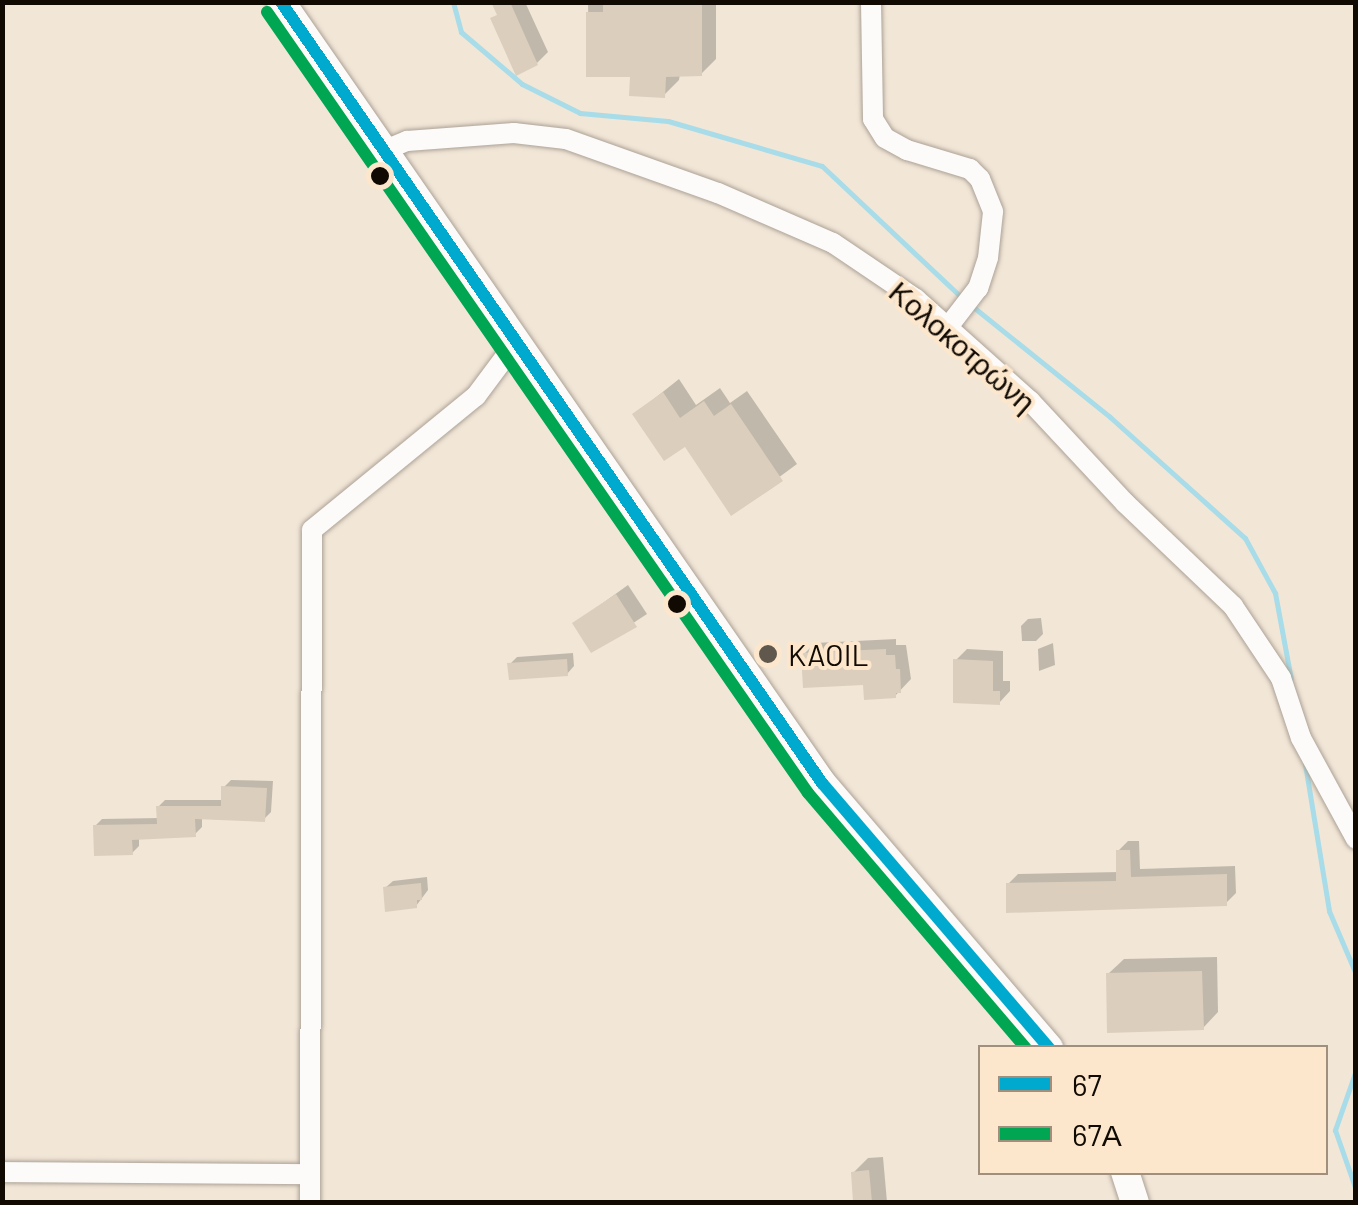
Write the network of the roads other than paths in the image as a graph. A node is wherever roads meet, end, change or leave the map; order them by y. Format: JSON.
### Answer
{"nodes":[{"id":1,"x":281,"y":2,"type":"edge"},
{"id":2,"x":871,"y":2,"type":"edge"},
{"id":3,"x":383,"y":152,"type":"junction"},
{"id":4,"x":948,"y":327,"type":"junction"},
{"id":5,"x":517,"y":341,"type":"junction"},
{"id":6,"x":1356,"y":839,"type":"edge"},
{"id":7,"x":1046,"y":1045,"type":"edge"},
{"id":8,"x":2,"y":1172,"type":"edge"},
{"id":9,"x":310,"y":1174,"type":"junction"},
{"id":10,"x":1126,"y":1175,"type":"edge"},
{"id":11,"x":310,"y":1202,"type":"edge"},
{"id":12,"x":1135,"y":1202,"type":"edge"}],
"edges":[{"from":1,"to":3,"type":"street"},
{"from":2,"to":4,"type":"street"},
{"from":3,"to":4,"type":"street","name":"Κολοκοτρώνη"},
{"from":3,"to":5,"type":"street"},
{"from":4,"to":6,"type":"street","name":"Κολοκοτρώνη"},
{"from":5,"to":7,"type":"street"},
{"from":5,"to":9,"type":"street"},
{"from":8,"to":9,"type":"street"},
{"from":9,"to":11,"type":"street"},
{"from":10,"to":12,"type":"street"}]}
